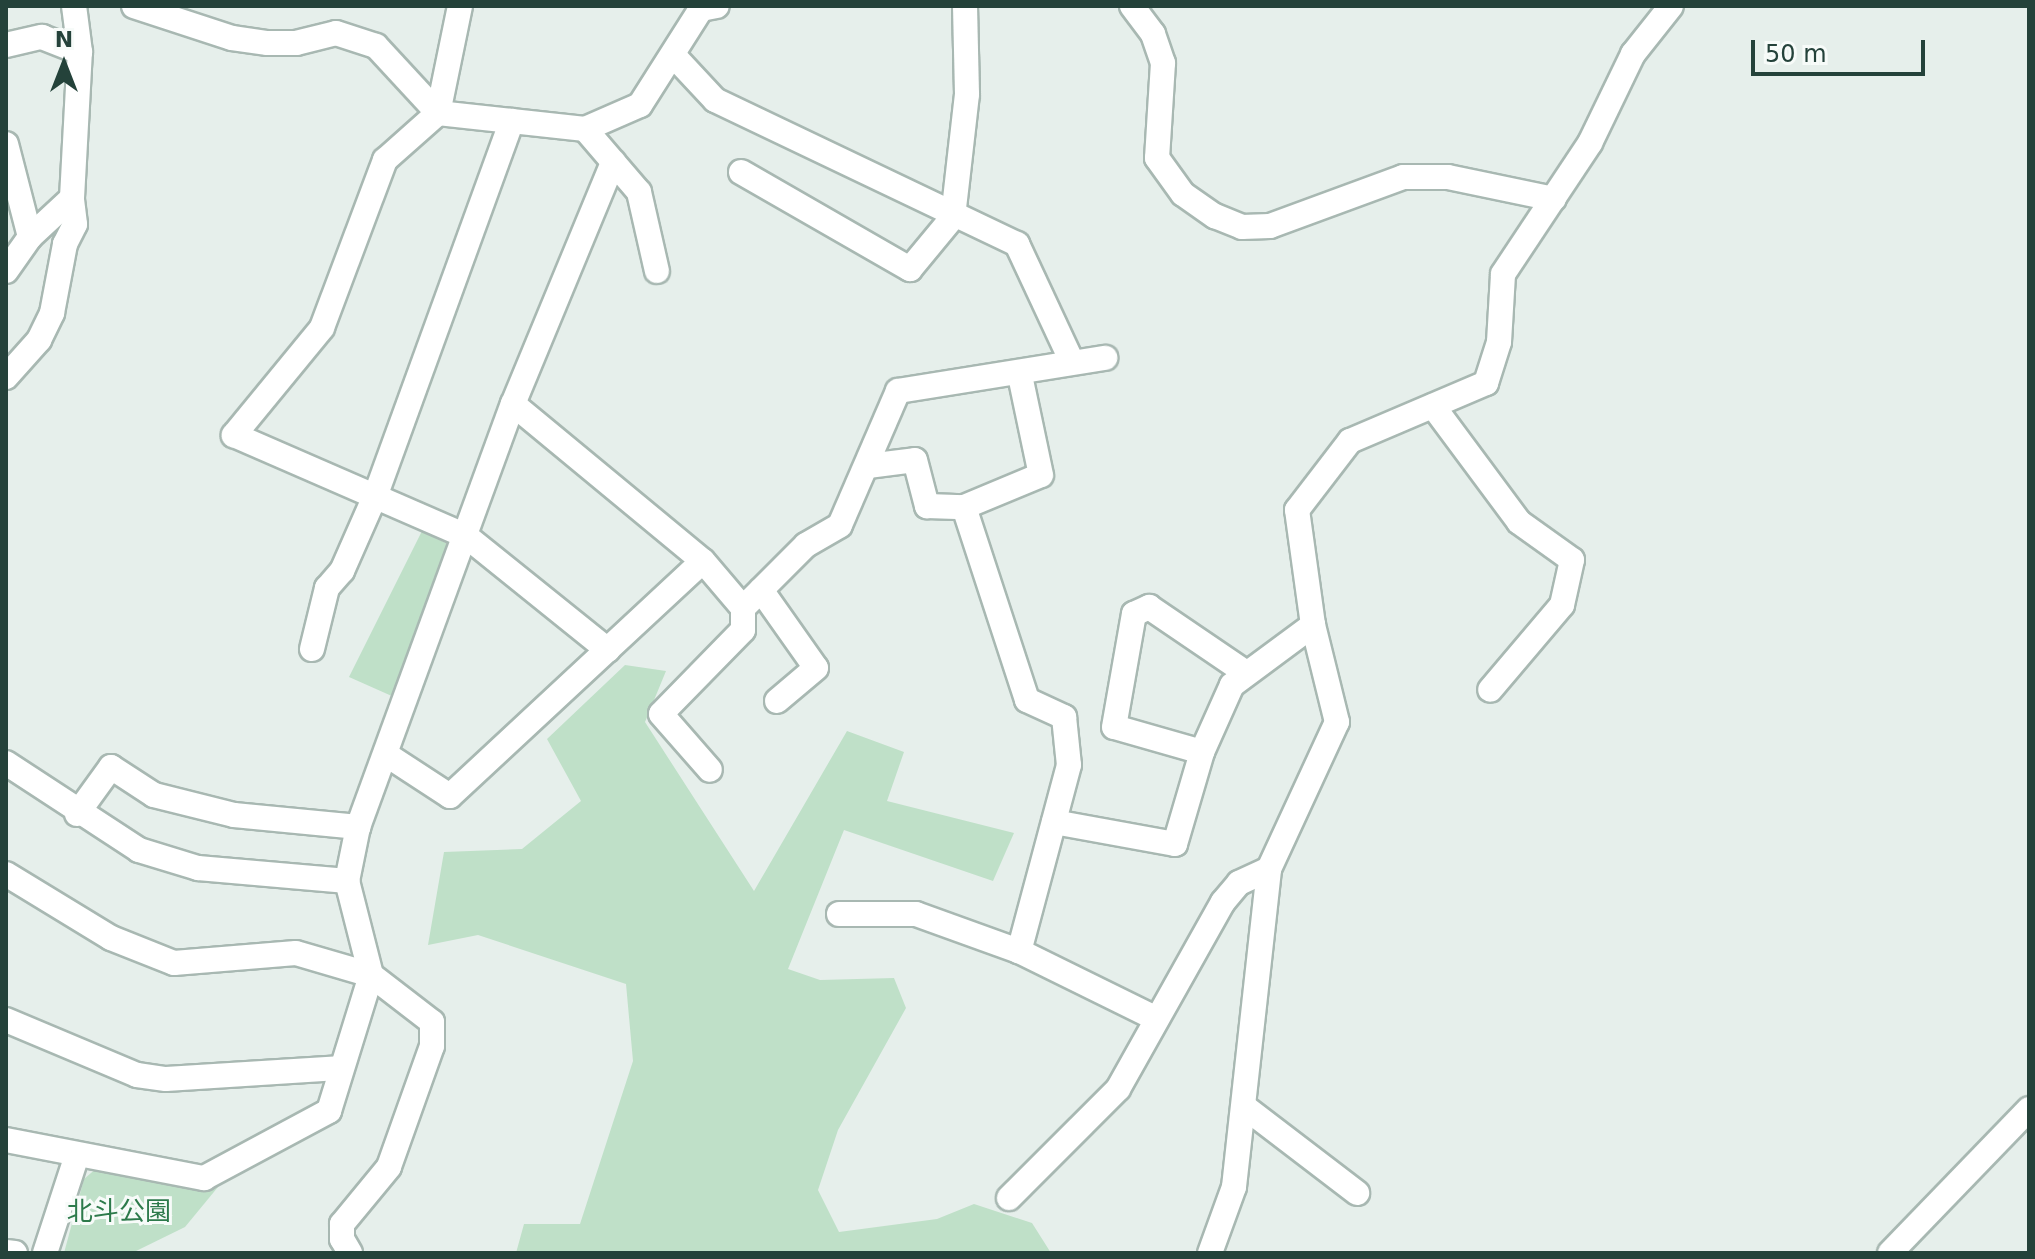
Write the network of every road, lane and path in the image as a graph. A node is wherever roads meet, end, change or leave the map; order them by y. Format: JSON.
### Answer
{"nodes":[{"id":1,"x":74,"y":6,"type":"edge"},
{"id":2,"x":134,"y":6,"type":"edge"},
{"id":3,"x":460,"y":6,"type":"edge"},
{"id":4,"x":717,"y":6,"type":"edge"},
{"id":5,"x":965,"y":6,"type":"edge"},
{"id":6,"x":1132,"y":6,"type":"edge"},
{"id":7,"x":1671,"y":6,"type":"edge"},
{"id":8,"x":6,"y":45,"type":"edge"},
{"id":9,"x":80,"y":52,"type":"junction"},
{"id":10,"x":674,"y":56,"type":"junction"},
{"id":11,"x":438,"y":113,"type":"junction"},
{"id":12,"x":512,"y":121,"type":"junction"},
{"id":13,"x":585,"y":129,"type":"junction"},
{"id":14,"x":6,"y":144,"type":"edge"},
{"id":15,"x":613,"y":162,"type":"junction"},
{"id":16,"x":741,"y":172,"type":"dead end"},
{"id":17,"x":72,"y":198,"type":"junction"},
{"id":18,"x":1554,"y":199,"type":"junction"},
{"id":19,"x":953,"y":217,"type":"junction"},
{"id":20,"x":30,"y":237,"type":"junction"},
{"id":21,"x":6,"y":271,"type":"edge"},
{"id":22,"x":657,"y":271,"type":"dead end"},
{"id":23,"x":1105,"y":358,"type":"dead end"},
{"id":24,"x":1072,"y":362,"type":"junction"},
{"id":25,"x":1020,"y":375,"type":"junction"},
{"id":26,"x":6,"y":377,"type":"edge"},
{"id":27,"x":513,"y":404,"type":"junction"},
{"id":28,"x":1433,"y":406,"type":"junction"},
{"id":29,"x":868,"y":466,"type":"junction"},
{"id":30,"x":376,"y":494,"type":"junction"},
{"id":31,"x":964,"y":507,"type":"junction"},
{"id":32,"x":466,"y":536,"type":"junction"},
{"id":33,"x":703,"y":561,"type":"junction"},
{"id":34,"x":761,"y":590,"type":"junction"},
{"id":35,"x":743,"y":608,"type":"junction"},
{"id":36,"x":1313,"y":625,"type":"junction"},
{"id":37,"x":312,"y":649,"type":"dead end"},
{"id":38,"x":608,"y":650,"type":"junction"},
{"id":39,"x":1246,"y":673,"type":"junction"},
{"id":40,"x":1490,"y":690,"type":"dead end"},
{"id":41,"x":777,"y":701,"type":"dead end"},
{"id":42,"x":1202,"y":752,"type":"junction"},
{"id":43,"x":387,"y":755,"type":"junction"},
{"id":44,"x":6,"y":763,"type":"edge"},
{"id":45,"x":710,"y":770,"type":"dead end"},
{"id":46,"x":77,"y":814,"type":"junction"},
{"id":47,"x":1054,"y":822,"type":"junction"},
{"id":48,"x":358,"y":827,"type":"junction"},
{"id":49,"x":1269,"y":869,"type":"junction"},
{"id":50,"x":6,"y":874,"type":"edge"},
{"id":51,"x":347,"y":881,"type":"junction"},
{"id":52,"x":839,"y":914,"type":"dead end"},
{"id":53,"x":1019,"y":951,"type":"junction"},
{"id":54,"x":371,"y":975,"type":"junction"},
{"id":55,"x":1155,"y":1018,"type":"junction"},
{"id":56,"x":6,"y":1020,"type":"edge"},
{"id":57,"x":339,"y":1068,"type":"junction"},
{"id":58,"x":1246,"y":1108,"type":"junction"},
{"id":59,"x":2029,"y":1109,"type":"edge"},
{"id":60,"x":6,"y":1140,"type":"edge"},
{"id":61,"x":77,"y":1155,"type":"junction"},
{"id":62,"x":1357,"y":1193,"type":"dead end"},
{"id":63,"x":1009,"y":1198,"type":"dead end"},
{"id":64,"x":342,"y":1248,"type":"edge"},
{"id":65,"x":6,"y":1252,"type":"edge"},
{"id":66,"x":15,"y":1253,"type":"edge"},
{"id":67,"x":45,"y":1253,"type":"edge"},
{"id":68,"x":1210,"y":1253,"type":"edge"},
{"id":69,"x":1890,"y":1253,"type":"edge"}],
"edges":[{"from":1,"to":9,"type":"street"},
{"from":2,"to":11,"type":"street"},
{"from":3,"to":11,"type":"street"},
{"from":4,"to":10,"type":"street"},
{"from":5,"to":19,"type":"street"},
{"from":6,"to":18,"type":"street"},
{"from":7,"to":18,"type":"street"},
{"from":8,"to":9,"type":"street"},
{"from":9,"to":17,"type":"street"},
{"from":10,"to":13,"type":"street"},
{"from":10,"to":19,"type":"street"},
{"from":11,"to":12,"type":"street"},
{"from":11,"to":30,"type":"street"},
{"from":12,"to":13,"type":"street"},
{"from":12,"to":30,"type":"street"},
{"from":13,"to":15,"type":"street"},
{"from":14,"to":20,"type":"street"},
{"from":15,"to":22,"type":"street"},
{"from":15,"to":27,"type":"street"},
{"from":16,"to":19,"type":"street"},
{"from":17,"to":20,"type":"street"},
{"from":17,"to":26,"type":"street"},
{"from":18,"to":28,"type":"street"},
{"from":19,"to":24,"type":"street"},
{"from":20,"to":21,"type":"street"},
{"from":23,"to":24,"type":"street"},
{"from":24,"to":25,"type":"street"},
{"from":25,"to":29,"type":"street"},
{"from":25,"to":31,"type":"street"},
{"from":27,"to":32,"type":"street"},
{"from":27,"to":33,"type":"street"},
{"from":28,"to":36,"type":"street"},
{"from":28,"to":40,"type":"street"},
{"from":29,"to":31,"type":"street"},
{"from":29,"to":34,"type":"street"},
{"from":30,"to":32,"type":"street"},
{"from":30,"to":37,"type":"street"},
{"from":31,"to":47,"type":"street"},
{"from":32,"to":38,"type":"street"},
{"from":32,"to":43,"type":"street"},
{"from":33,"to":35,"type":"street"},
{"from":33,"to":38,"type":"street"},
{"from":34,"to":35,"type":"street"},
{"from":34,"to":41,"type":"street"},
{"from":35,"to":45,"type":"street"},
{"from":36,"to":39,"type":"street"},
{"from":36,"to":49,"type":"street"},
{"from":38,"to":43,"type":"street"},
{"from":39,"to":42,"type":"street"},
{"from":39,"to":42,"type":"street"},
{"from":42,"to":47,"type":"street"},
{"from":43,"to":48,"type":"street"},
{"from":44,"to":46,"type":"street"},
{"from":46,"to":48,"type":"street"},
{"from":46,"to":51,"type":"street"},
{"from":47,"to":53,"type":"street"},
{"from":48,"to":51,"type":"street"},
{"from":49,"to":55,"type":"street"},
{"from":49,"to":58,"type":"street"},
{"from":50,"to":54,"type":"street"},
{"from":51,"to":54,"type":"street"},
{"from":52,"to":53,"type":"street"},
{"from":53,"to":55,"type":"street"},
{"from":54,"to":57,"type":"street"},
{"from":54,"to":64,"type":"street"},
{"from":55,"to":63,"type":"street"},
{"from":56,"to":57,"type":"street"},
{"from":57,"to":61,"type":"street"},
{"from":58,"to":62,"type":"street"},
{"from":58,"to":68,"type":"street"},
{"from":59,"to":69,"type":"street"},
{"from":60,"to":61,"type":"street"},
{"from":61,"to":67,"type":"street"},
{"from":65,"to":66,"type":"street"}]}
